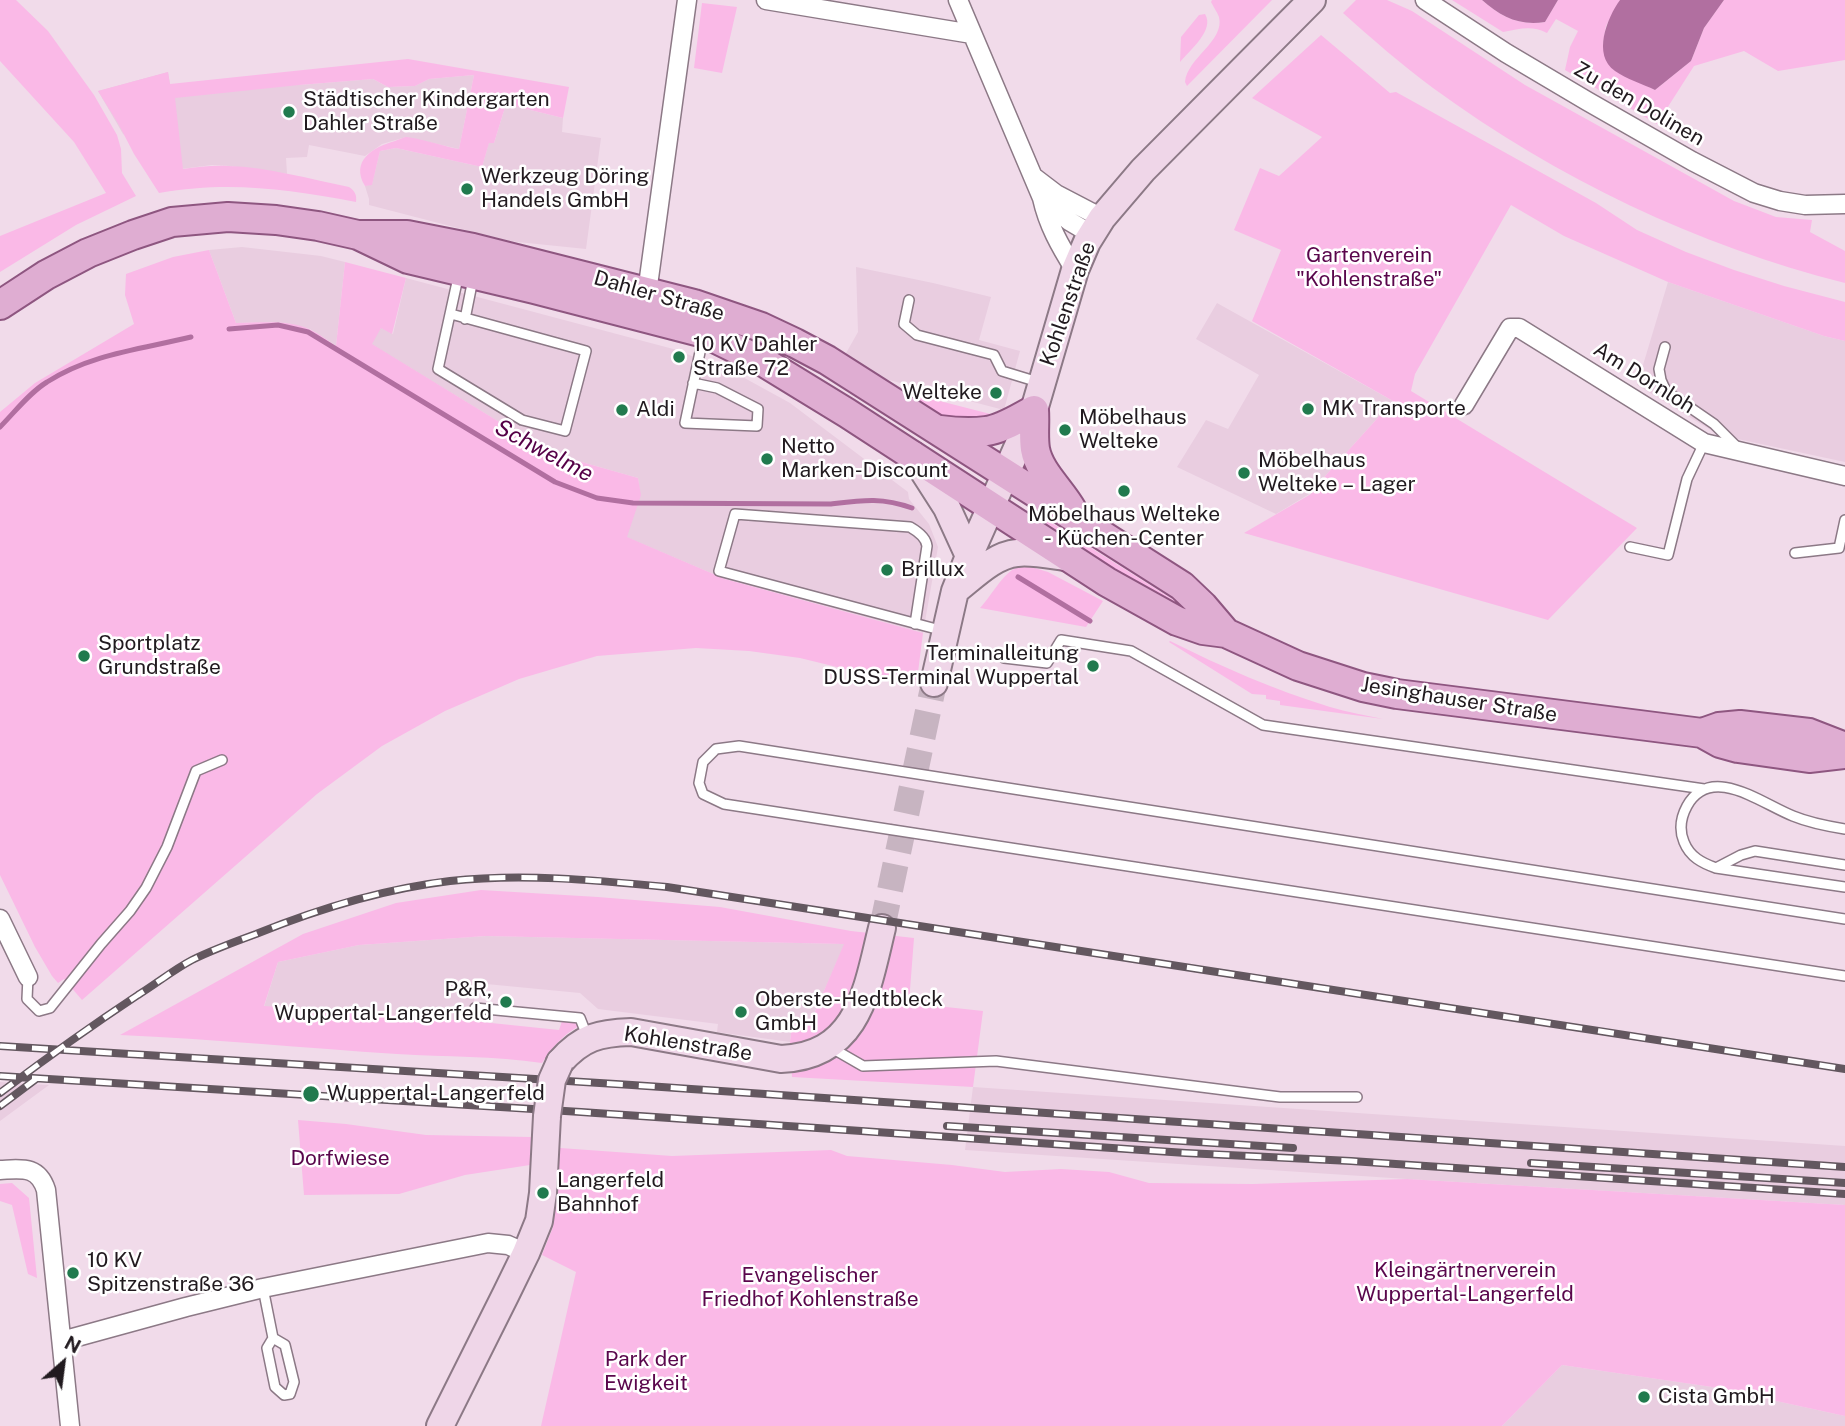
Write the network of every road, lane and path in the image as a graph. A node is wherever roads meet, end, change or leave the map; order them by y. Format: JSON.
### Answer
{"nodes":[{"id":1,"x":687,"y":0,"type":"edge"},
{"id":2,"x":766,"y":0,"type":"edge"},
{"id":3,"x":958,"y":0,"type":"edge"},
{"id":4,"x":1312,"y":0,"type":"edge"},
{"id":5,"x":1425,"y":0,"type":"edge"},
{"id":6,"x":972,"y":34,"type":"junction"},
{"id":7,"x":1032,"y":176,"type":"junction"},
{"id":8,"x":1042,"y":198,"type":"junction"},
{"id":9,"x":1845,"y":204,"type":"edge"},
{"id":10,"x":1096,"y":226,"type":"junction"},
{"id":11,"x":469,"y":265,"type":"junction"},
{"id":12,"x":1075,"y":270,"type":"junction"},
{"id":13,"x":909,"y":300,"type":"dead end"},
{"id":14,"x":645,"y":304,"type":"junction"},
{"id":15,"x":0,"y":305,"type":"edge"},
{"id":16,"x":451,"y":314,"type":"junction"},
{"id":17,"x":465,"y":318,"type":"junction"},
{"id":18,"x":704,"y":333,"type":"junction"},
{"id":19,"x":1665,"y":347,"type":"dead end"},
{"id":20,"x":693,"y":383,"type":"junction"},
{"id":21,"x":1038,"y":396,"type":"junction"},
{"id":22,"x":1464,"y":405,"type":"dead end"},
{"id":23,"x":937,"y":430,"type":"junction"},
{"id":24,"x":1704,"y":443,"type":"junction"},
{"id":25,"x":1735,"y":451,"type":"junction"},
{"id":26,"x":913,"y":455,"type":"junction"},
{"id":27,"x":1006,"y":474,"type":"junction"},
{"id":28,"x":1845,"y":476,"type":"edge"},
{"id":29,"x":992,"y":505,"type":"junction"},
{"id":30,"x":1078,"y":520,"type":"junction"},
{"id":31,"x":1845,"y":520,"type":"edge"},
{"id":32,"x":1630,"y":547,"type":"dead end"},
{"id":33,"x":1795,"y":553,"type":"dead end"},
{"id":34,"x":969,"y":556,"type":"junction"},
{"id":35,"x":1072,"y":558,"type":"junction"},
{"id":36,"x":955,"y":592,"type":"junction"},
{"id":37,"x":915,"y":624,"type":"junction"},
{"id":38,"x":946,"y":632,"type":"junction"},
{"id":39,"x":1226,"y":633,"type":"junction"},
{"id":40,"x":1004,"y":658,"type":"dead end"},
{"id":41,"x":934,"y":683,"type":"tunnel mouth"},
{"id":42,"x":1702,"y":733,"type":"junction"},
{"id":43,"x":1845,"y":747,"type":"edge"},
{"id":44,"x":1845,"y":754,"type":"edge"},
{"id":45,"x":222,"y":760,"type":"dead end"},
{"id":46,"x":1704,"y":789,"type":"junction"},
{"id":47,"x":1845,"y":829,"type":"edge"},
{"id":48,"x":1845,"y":865,"type":"edge"},
{"id":49,"x":1716,"y":868,"type":"junction"},
{"id":50,"x":1845,"y":887,"type":"edge"},
{"id":51,"x":0,"y":919,"type":"edge"},
{"id":52,"x":1845,"y":919,"type":"edge"},
{"id":53,"x":882,"y":928,"type":"tunnel mouth"},
{"id":54,"x":1845,"y":976,"type":"edge"},
{"id":55,"x":28,"y":977,"type":"joint"},
{"id":56,"x":475,"y":1008,"type":"dead end"},
{"id":57,"x":588,"y":1039,"type":"junction"},
{"id":58,"x":828,"y":1046,"type":"junction"},
{"id":59,"x":1357,"y":1097,"type":"dead end"},
{"id":60,"x":0,"y":1170,"type":"edge"},
{"id":61,"x":526,"y":1252,"type":"junction"},
{"id":62,"x":263,"y":1288,"type":"junction"},
{"id":63,"x":273,"y":1338,"type":"junction"},
{"id":64,"x":62,"y":1341,"type":"junction"},
{"id":65,"x":70,"y":1426,"type":"edge"},
{"id":66,"x":440,"y":1426,"type":"edge"}],
"edges":[{"from":1,"to":14,"type":"street"},
{"from":2,"to":6,"type":"street"},
{"from":3,"to":6,"type":"street"},
{"from":4,"to":10,"type":"street","name":"Kohlenstraße"},
{"from":5,"to":9,"type":"street","name":"Zu den Dolinen"},
{"from":6,"to":7,"type":"street"},
{"from":7,"to":8,"type":"street"},
{"from":7,"to":10,"type":"street"},
{"from":8,"to":10,"type":"street"},
{"from":8,"to":12,"type":"street"},
{"from":10,"to":12,"type":"street","name":"Kohlenstraße"},
{"from":11,"to":14,"type":"main road","name":"Dahler Straße"},
{"from":11,"to":15,"type":"main road","name":"Dahler Straße"},
{"from":11,"to":16,"type":"lane"},
{"from":11,"to":17,"type":"lane"},
{"from":12,"to":21,"type":"street","name":"Kohlenstraße"},
{"from":13,"to":21,"type":"lane"},
{"from":14,"to":18,"type":"main road","name":"Dahler Straße"},
{"from":14,"to":23,"type":"main road","name":"Dahler Straße"},
{"from":16,"to":17,"type":"lane"},
{"from":16,"to":17,"type":"lane"},
{"from":18,"to":20,"type":"lane"},
{"from":18,"to":26,"type":"main road","name":"Dahler Straße"},
{"from":19,"to":25,"type":"lane"},
{"from":20,"to":20,"type":"lane"},
{"from":21,"to":23,"type":"main road"},
{"from":21,"to":27,"type":"street","name":"Kohlenstraße"},
{"from":21,"to":30,"type":"main road"},
{"from":22,"to":24,"type":"street","name":"Am Dornloh"},
{"from":23,"to":27,"type":"main road","name":"Dahler Straße"},
{"from":24,"to":25,"type":"street","name":"Am Dornloh"},
{"from":24,"to":32,"type":"lane"},
{"from":25,"to":28,"type":"street","name":"Am Dornloh"},
{"from":26,"to":29,"type":"main road","name":"Dahler Straße"},
{"from":26,"to":34,"type":"street"},
{"from":27,"to":29,"type":"street","name":"Kohlenstraße"},
{"from":27,"to":30,"type":"main road","name":"Jesinghauser Straße"},
{"from":29,"to":34,"type":"street","name":"Kohlenstraße"},
{"from":29,"to":35,"type":"main road","name":"Jesinghauser Straße"},
{"from":30,"to":39,"type":"main road","name":"Jesinghauser Straße"},
{"from":31,"to":33,"type":"lane"},
{"from":34,"to":36,"type":"street","name":"Kohlenstraße"},
{"from":35,"to":36,"type":"street"},
{"from":35,"to":39,"type":"main road","name":"Jesinghauser Straße"},
{"from":36,"to":38,"type":"street","name":"Kohlenstraße"},
{"from":37,"to":37,"type":"lane"},
{"from":37,"to":38,"type":"lane"},
{"from":38,"to":41,"type":"street","name":"Kohlenstraße"},
{"from":39,"to":42,"type":"main road","name":"Jesinghauser Straße"},
{"from":40,"to":46,"type":"lane"},
{"from":42,"to":43,"type":"main road","name":"Jesinghauser Straße"},
{"from":42,"to":44,"type":"main road","name":"Jesinghauser Straße"},
{"from":45,"to":55,"type":"lane"},
{"from":46,"to":47,"type":"lane"},
{"from":46,"to":49,"type":"lane"},
{"from":48,"to":49,"type":"lane"},
{"from":49,"to":50,"type":"lane"},
{"from":51,"to":55,"type":"street"},
{"from":52,"to":54,"type":"lane"},
{"from":53,"to":58,"type":"street","name":"Kohlenstraße"},
{"from":56,"to":57,"type":"lane"},
{"from":57,"to":58,"type":"street","name":"Kohlenstraße"},
{"from":57,"to":61,"type":"street","name":"Kohlenstraße","bridge":true},
{"from":58,"to":59,"type":"lane"},
{"from":60,"to":64,"type":"street"},
{"from":61,"to":62,"type":"street"},
{"from":61,"to":66,"type":"street","name":"Kohlenstraße"},
{"from":62,"to":63,"type":"lane"},
{"from":62,"to":64,"type":"street"},
{"from":63,"to":63,"type":"lane"},
{"from":64,"to":65,"type":"street"}]}
